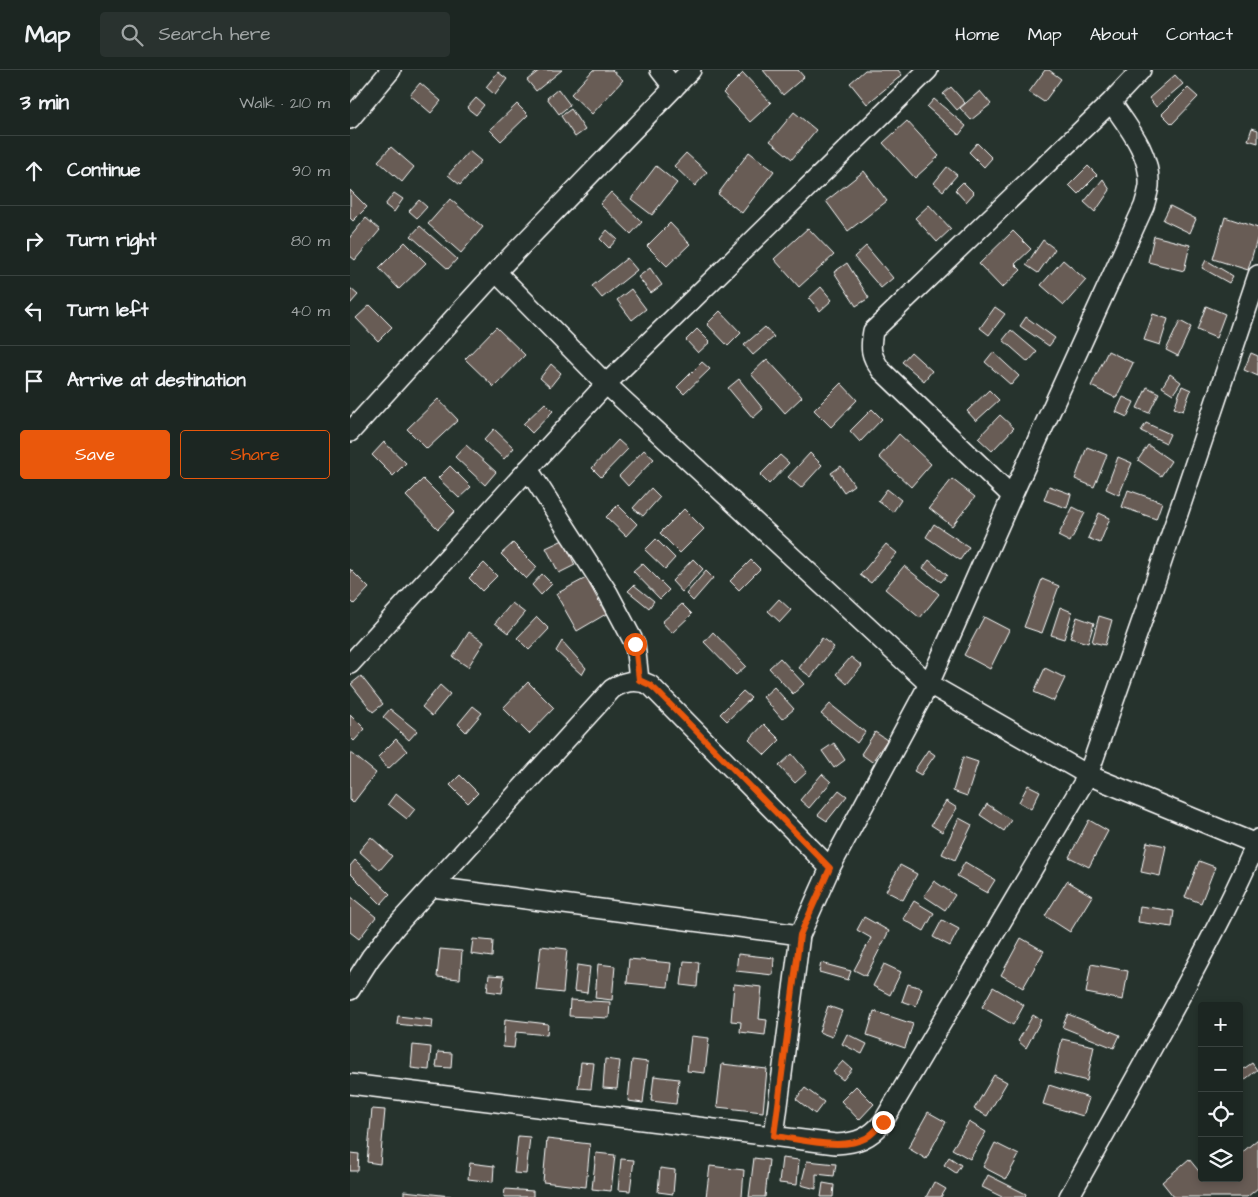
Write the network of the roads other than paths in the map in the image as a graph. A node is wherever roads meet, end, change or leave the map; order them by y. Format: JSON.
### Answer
{"nodes":[{"id":1,"x":391,"y":70,"type":"edge"},
{"id":2,"x":660,"y":70,"type":"edge"},
{"id":3,"x":692,"y":70,"type":"edge"},
{"id":4,"x":928,"y":70,"type":"edge"},
{"id":5,"x":1142,"y":70,"type":"edge"},
{"id":6,"x":674,"y":88,"type":"junction"},
{"id":7,"x":1111,"y":102,"type":"junction"},
{"id":8,"x":350,"y":118,"type":"edge"},
{"id":9,"x":496,"y":272,"type":"junction"},
{"id":10,"x":1258,"y":274,"type":"edge"},
{"id":11,"x":606,"y":384,"type":"junction"},
{"id":12,"x":350,"y":432,"type":"edge"},
{"id":13,"x":528,"y":469,"type":"junction"},
{"id":14,"x":1012,"y":496,"type":"junction"},
{"id":15,"x":350,"y":664,"type":"edge"},
{"id":16,"x":639,"y":680,"type":"junction"},
{"id":17,"x":929,"y":684,"type":"junction"},
{"id":18,"x":1088,"y":775,"type":"junction"},
{"id":19,"x":1257,"y":842,"type":"edge"},
{"id":20,"x":830,"y":868,"type":"junction"},
{"id":21,"x":432,"y":887,"type":"junction"},
{"id":22,"x":800,"y":935,"type":"junction"},
{"id":23,"x":350,"y":990,"type":"edge"},
{"id":24,"x":350,"y":1084,"type":"edge"},
{"id":25,"x":774,"y":1136,"type":"junction"},
{"id":26,"x":1068,"y":1197,"type":"edge"}],
"edges":[{"from":1,"to":8,"type":"street"},
{"from":2,"to":6,"type":"street"},
{"from":3,"to":6,"type":"street"},
{"from":4,"to":11,"type":"street"},
{"from":5,"to":7,"type":"street"},
{"from":6,"to":9,"type":"street"},
{"from":7,"to":14,"type":"street"},
{"from":7,"to":14,"type":"street"},
{"from":9,"to":11,"type":"street"},
{"from":9,"to":12,"type":"street"},
{"from":10,"to":18,"type":"street"},
{"from":11,"to":13,"type":"street"},
{"from":11,"to":17,"type":"street"},
{"from":13,"to":15,"type":"street"},
{"from":13,"to":16,"type":"street"},
{"from":14,"to":17,"type":"street"},
{"from":16,"to":20,"type":"street"},
{"from":16,"to":21,"type":"street"},
{"from":17,"to":18,"type":"street"},
{"from":17,"to":20,"type":"street"},
{"from":18,"to":19,"type":"street"},
{"from":18,"to":25,"type":"street"},
{"from":19,"to":26,"type":"street"},
{"from":20,"to":22,"type":"street"},
{"from":21,"to":22,"type":"street"},
{"from":21,"to":23,"type":"street"},
{"from":22,"to":25,"type":"street"},
{"from":24,"to":25,"type":"street"}]}
